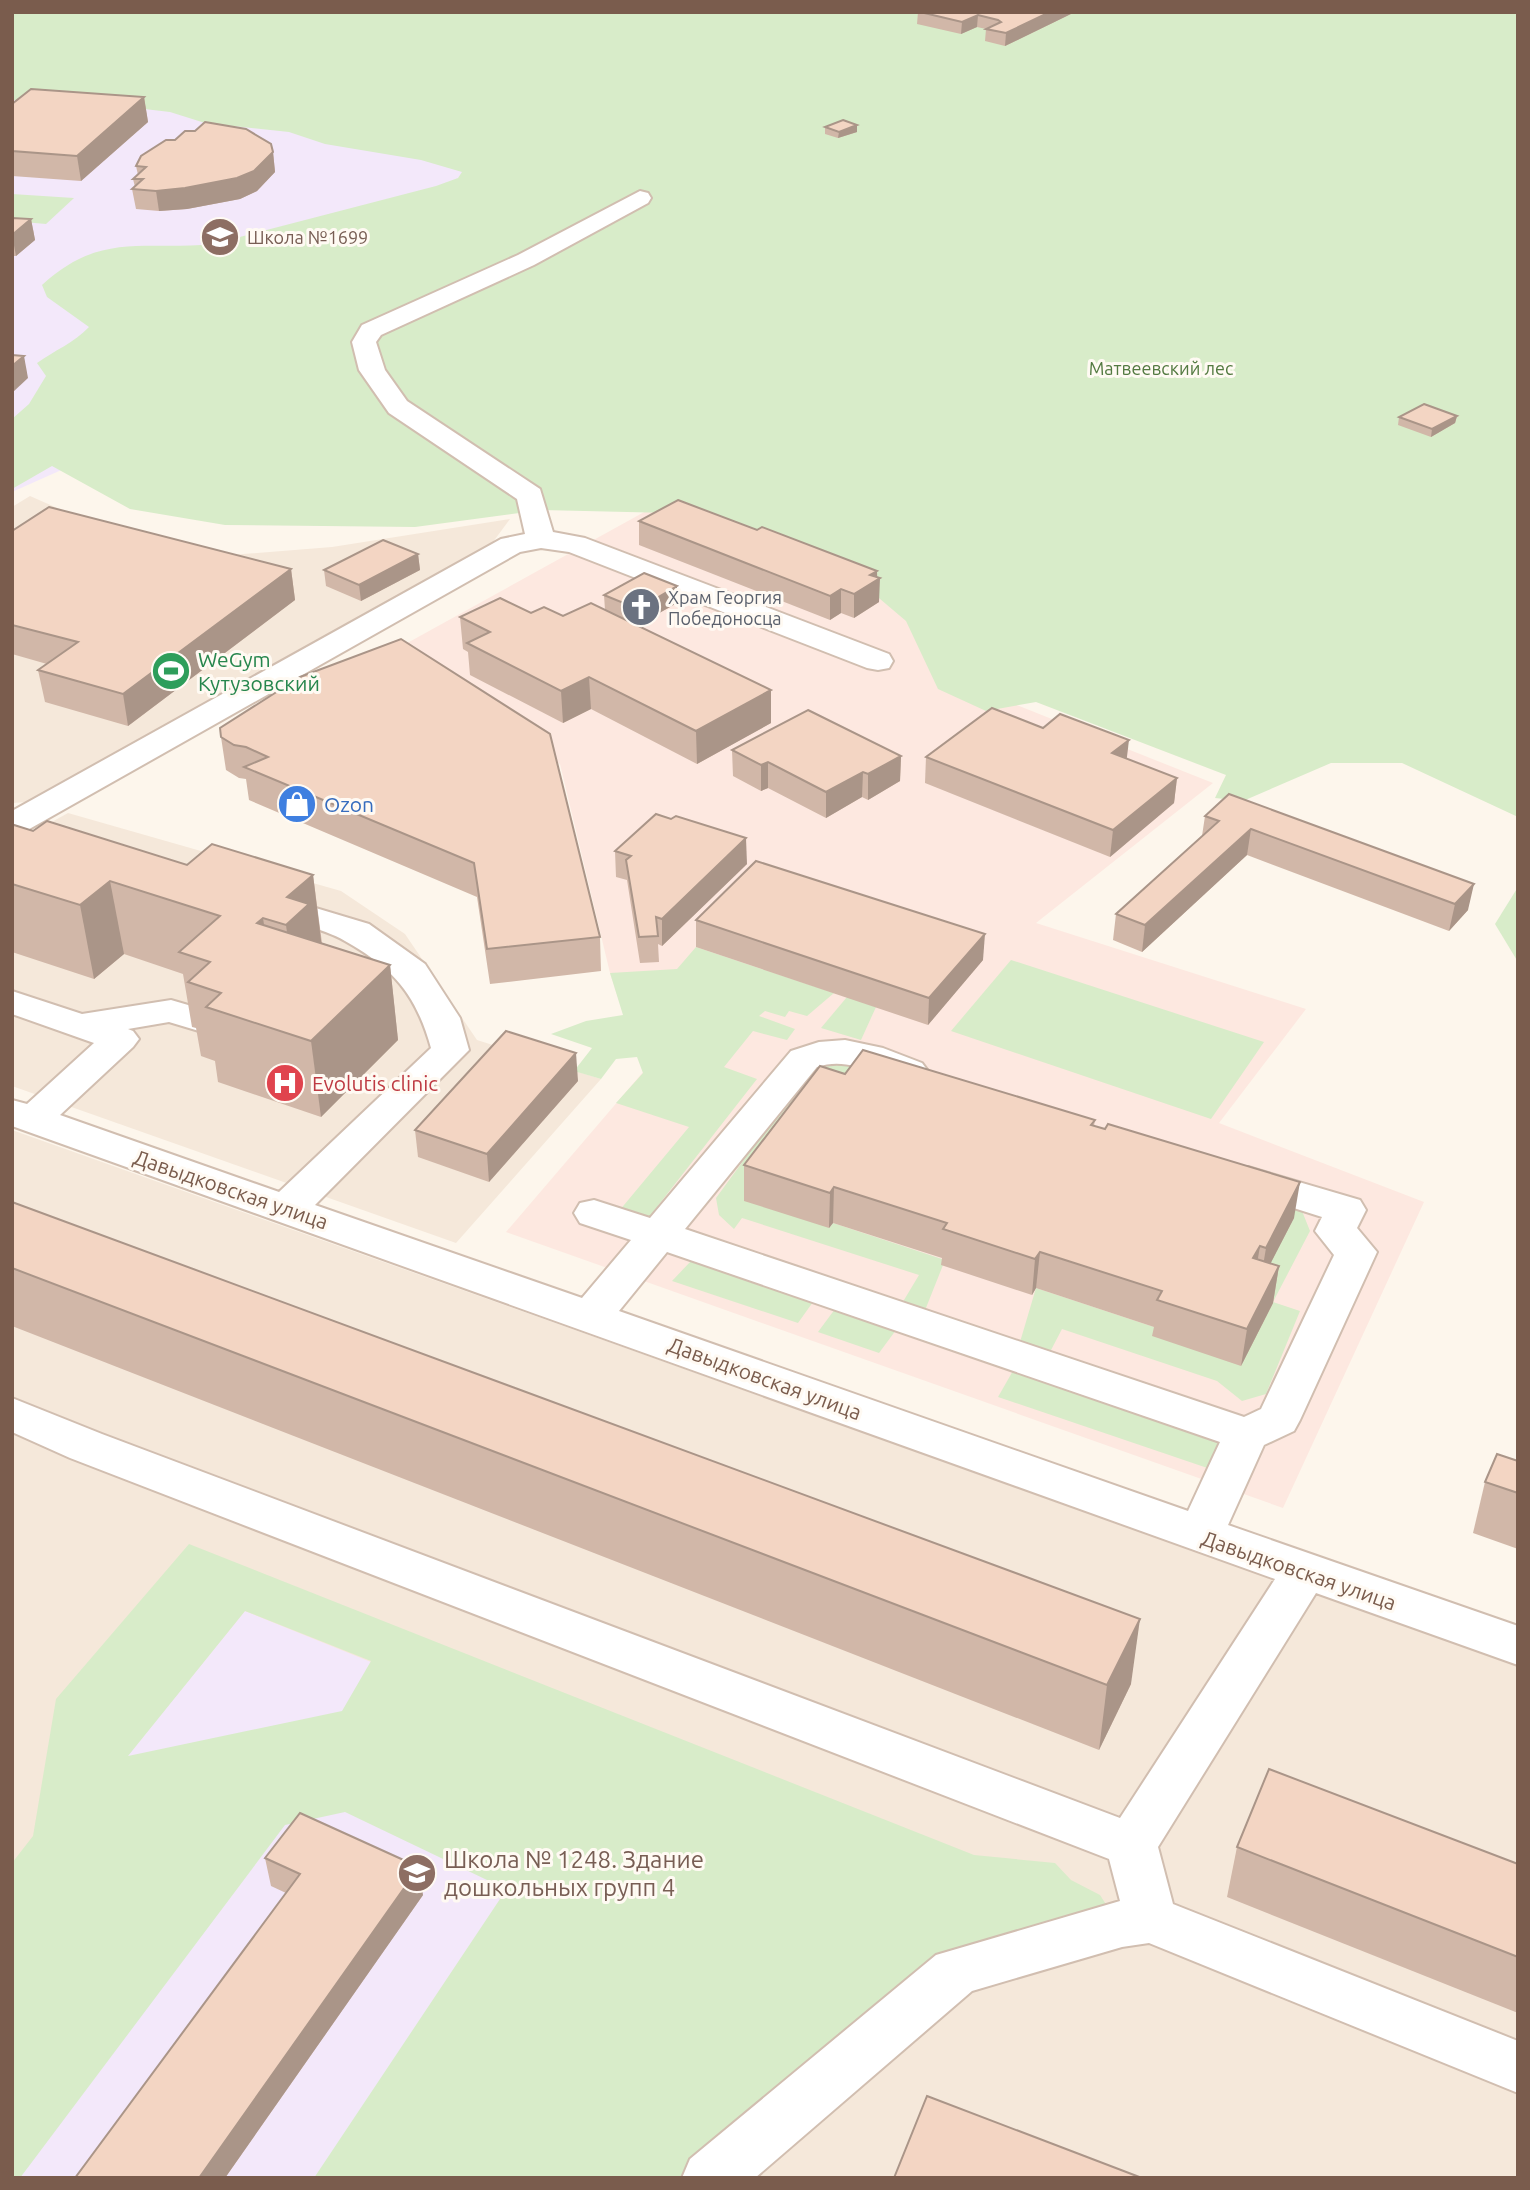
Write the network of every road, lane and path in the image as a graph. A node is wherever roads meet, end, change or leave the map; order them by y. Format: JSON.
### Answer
{"nodes":[{"id":1,"x":640,"y":198,"type":"dead end"},
{"id":2,"x":541,"y":539,"type":"junction"},
{"id":3,"x":878,"y":662,"type":"dead end"},
{"id":4,"x":13,"y":824,"type":"edge"},
{"id":5,"x":59,"y":838,"type":"edge"},
{"id":6,"x":240,"y":895,"type":"edge"},
{"id":7,"x":12,"y":1002,"type":"edge"},
{"id":8,"x":199,"y":1020,"type":"edge"},
{"id":9,"x":80,"y":1026,"type":"junction"},
{"id":10,"x":477,"y":1040,"type":"dead end"},
{"id":11,"x":939,"y":1080,"type":"edge"},
{"id":12,"x":23,"y":1115,"type":"edge"},
{"id":13,"x":1214,"y":1169,"type":"edge"},
{"id":14,"x":298,"y":1213,"type":"junction"},
{"id":15,"x":594,"y":1213,"type":"dead end"},
{"id":16,"x":660,"y":1235,"type":"junction"},
{"id":17,"x":592,"y":1315,"type":"junction"},
{"id":18,"x":12,"y":1414,"type":"edge"},
{"id":19,"x":1246,"y":1434,"type":"junction"},
{"id":20,"x":1200,"y":1535,"type":"junction"},
{"id":21,"x":1304,"y":1572,"type":"junction"},
{"id":22,"x":1518,"y":1646,"type":"edge"},
{"id":23,"x":1131,"y":1845,"type":"junction"},
{"id":24,"x":1150,"y":1919,"type":"junction"},
{"id":25,"x":1518,"y":2067,"type":"edge"},
{"id":26,"x":711,"y":2178,"type":"edge"}],
"edges":[{"from":1,"to":2,"type":"street"},
{"from":2,"to":3,"type":"street"},
{"from":2,"to":4,"type":"street"},
{"from":4,"to":5,"type":"street"},
{"from":6,"to":14,"type":"street"},
{"from":7,"to":9,"type":"street"},
{"from":8,"to":9,"type":"street"},
{"from":9,"to":12,"type":"street"},
{"from":10,"to":14,"type":"street"},
{"from":11,"to":16,"type":"street"},
{"from":12,"to":14,"type":"street","name":"Давыдковская улица"},
{"from":13,"to":19,"type":"street"},
{"from":14,"to":17,"type":"street","name":"Давыдковская улица"},
{"from":15,"to":16,"type":"street"},
{"from":16,"to":17,"type":"street"},
{"from":16,"to":19,"type":"street"},
{"from":17,"to":20,"type":"street","name":"Давыдковская улица"},
{"from":18,"to":23,"type":"street"},
{"from":19,"to":20,"type":"street"},
{"from":20,"to":21,"type":"street","name":"Давыдковская улица"},
{"from":21,"to":22,"type":"street","name":"Давыдковская улица"},
{"from":21,"to":23,"type":"street"},
{"from":23,"to":24,"type":"street"},
{"from":24,"to":25,"type":"street"},
{"from":24,"to":26,"type":"street"}]}
